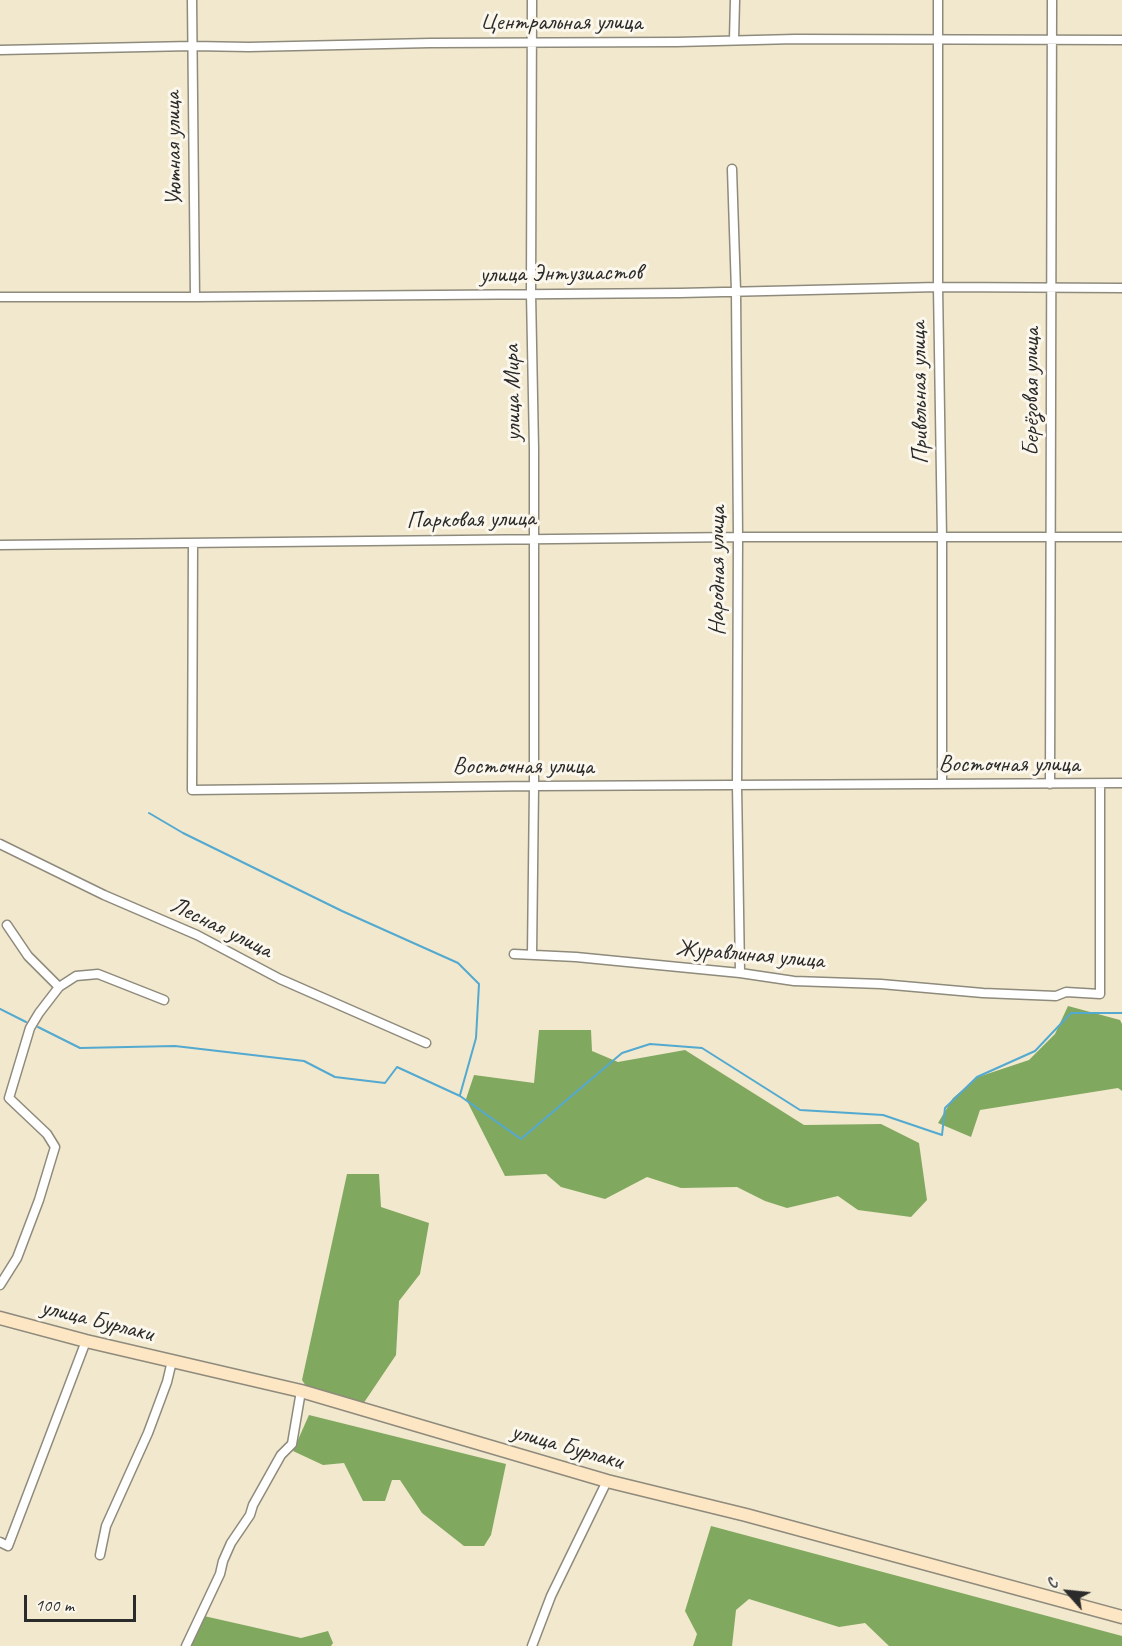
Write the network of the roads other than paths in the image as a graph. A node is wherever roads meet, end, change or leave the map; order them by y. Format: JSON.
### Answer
{"nodes":[{"id":1,"x":192,"y":0,"type":"edge"},
{"id":2,"x":532,"y":0,"type":"edge"},
{"id":3,"x":735,"y":0,"type":"edge"},
{"id":4,"x":938,"y":0,"type":"edge"},
{"id":5,"x":1052,"y":0,"type":"edge"},
{"id":6,"x":938,"y":39,"type":"junction"},
{"id":7,"x":1052,"y":39,"type":"junction"},
{"id":8,"x":734,"y":40,"type":"junction"},
{"id":9,"x":1122,"y":40,"type":"edge"},
{"id":10,"x":532,"y":44,"type":"junction"},
{"id":11,"x":192,"y":46,"type":"junction"},
{"id":12,"x":0,"y":50,"type":"edge"},
{"id":13,"x":732,"y":170,"type":"dead end"},
{"id":14,"x":938,"y":287,"type":"junction"},
{"id":15,"x":1052,"y":288,"type":"junction"},
{"id":16,"x":1122,"y":288,"type":"edge"},
{"id":17,"x":736,"y":291,"type":"junction"},
{"id":18,"x":531,"y":293,"type":"junction"},
{"id":19,"x":0,"y":297,"type":"edge"},
{"id":20,"x":195,"y":297,"type":"junction"},
{"id":21,"x":738,"y":537,"type":"junction"},
{"id":22,"x":1122,"y":537,"type":"edge"},
{"id":23,"x":942,"y":538,"type":"junction"},
{"id":24,"x":1051,"y":538,"type":"junction"},
{"id":25,"x":534,"y":539,"type":"junction"},
{"id":26,"x":193,"y":543,"type":"junction"},
{"id":27,"x":0,"y":545,"type":"edge"},
{"id":28,"x":1122,"y":783,"type":"edge"},
{"id":29,"x":942,"y":784,"type":"junction"},
{"id":30,"x":1050,"y":784,"type":"junction"},
{"id":31,"x":1100,"y":784,"type":"junction"},
{"id":32,"x":737,"y":785,"type":"junction"},
{"id":33,"x":534,"y":786,"type":"junction"},
{"id":34,"x":0,"y":844,"type":"edge"},
{"id":35,"x":7,"y":925,"type":"dead end"},
{"id":36,"x":514,"y":954,"type":"dead end"},
{"id":37,"x":532,"y":955,"type":"junction"},
{"id":38,"x":740,"y":973,"type":"junction"},
{"id":39,"x":59,"y":987,"type":"junction"},
{"id":40,"x":165,"y":1000,"type":"dead end"},
{"id":41,"x":426,"y":1043,"type":"dead end"},
{"id":42,"x":0,"y":1286,"type":"edge"},
{"id":43,"x":0,"y":1318,"type":"edge"},
{"id":44,"x":86,"y":1341,"type":"junction"},
{"id":45,"x":172,"y":1361,"type":"junction"},
{"id":46,"x":301,"y":1391,"type":"junction"},
{"id":47,"x":607,"y":1481,"type":"junction"},
{"id":48,"x":0,"y":1542,"type":"edge"},
{"id":49,"x":100,"y":1555,"type":"dead end"},
{"id":50,"x":1122,"y":1617,"type":"edge"},
{"id":51,"x":186,"y":1646,"type":"edge"},
{"id":52,"x":532,"y":1646,"type":"edge"}],
"edges":[{"from":1,"to":11,"type":"street","name":"Уютная улица"},
{"from":2,"to":10,"type":"street","name":"улица Мира"},
{"from":3,"to":8,"type":"street"},
{"from":4,"to":6,"type":"street","name":"Привольная улица"},
{"from":5,"to":7,"type":"street","name":"Берёзовая улица"},
{"from":6,"to":7,"type":"street","name":"Центральная улица"},
{"from":6,"to":8,"type":"street","name":"Центральная улица"},
{"from":6,"to":14,"type":"street","name":"Привольная улица"},
{"from":7,"to":9,"type":"street","name":"Центральная улица"},
{"from":7,"to":15,"type":"street","name":"Берёзовая улица"},
{"from":8,"to":10,"type":"street","name":"Центральная улица"},
{"from":10,"to":11,"type":"street","name":"Центральная улица"},
{"from":10,"to":18,"type":"street","name":"улица Мира"},
{"from":11,"to":12,"type":"street","name":"Центральная улица"},
{"from":11,"to":20,"type":"street","name":"Уютная улица"},
{"from":13,"to":17,"type":"street","name":"Народная улица"},
{"from":14,"to":15,"type":"street","name":"улица Энтузиастов"},
{"from":14,"to":17,"type":"street","name":"улица Энтузиастов"},
{"from":14,"to":23,"type":"street","name":"Привольная улица"},
{"from":15,"to":16,"type":"street","name":"улица Энтузиастов"},
{"from":15,"to":24,"type":"street","name":"Берёзовая улица"},
{"from":17,"to":18,"type":"street","name":"улица Энтузиастов"},
{"from":17,"to":21,"type":"street","name":"Народная улица"},
{"from":18,"to":20,"type":"street","name":"улица Энтузиастов"},
{"from":18,"to":25,"type":"street","name":"улица Мира"},
{"from":19,"to":20,"type":"street","name":"улица Энтузиастов"},
{"from":21,"to":23,"type":"street","name":"Парковая улица"},
{"from":21,"to":25,"type":"street","name":"Парковая улица"},
{"from":21,"to":32,"type":"street","name":"Народная улица"},
{"from":22,"to":24,"type":"street","name":"Парковая улица"},
{"from":23,"to":24,"type":"street","name":"Парковая улица"},
{"from":23,"to":29,"type":"street","name":"Привольная улица"},
{"from":24,"to":30,"type":"street","name":"Берёзовая улица"},
{"from":25,"to":26,"type":"street","name":"Парковая улица"},
{"from":25,"to":33,"type":"street","name":"улица Мира"},
{"from":26,"to":27,"type":"street","name":"Парковая улица"},
{"from":26,"to":33,"type":"street","name":"Восточная улица"},
{"from":28,"to":31,"type":"street","name":"Восточная улица"},
{"from":29,"to":30,"type":"street","name":"Восточная улица"},
{"from":29,"to":32,"type":"street","name":"Восточная улица"},
{"from":30,"to":31,"type":"street","name":"Восточная улица"},
{"from":31,"to":38,"type":"street","name":"Журавлиная улица"},
{"from":32,"to":33,"type":"street","name":"Восточная улица"},
{"from":32,"to":38,"type":"street","name":"Народная улица"},
{"from":33,"to":37,"type":"street","name":"улица Мира"},
{"from":34,"to":41,"type":"street","name":"Лесная улица"},
{"from":35,"to":39,"type":"street"},
{"from":36,"to":37,"type":"street","name":"Журавлиная улица"},
{"from":37,"to":38,"type":"street","name":"Журавлиная улица"},
{"from":39,"to":40,"type":"street"},
{"from":39,"to":42,"type":"street"},
{"from":43,"to":44,"type":"street","name":"улица Бурлаки"},
{"from":44,"to":45,"type":"street","name":"улица Бурлаки"},
{"from":44,"to":48,"type":"street"},
{"from":45,"to":46,"type":"street","name":"улица Бурлаки"},
{"from":45,"to":49,"type":"street"},
{"from":46,"to":47,"type":"street","name":"улица Бурлаки"},
{"from":46,"to":51,"type":"street"},
{"from":47,"to":50,"type":"street","name":"улица Бурлаки"},
{"from":47,"to":52,"type":"street"}]}
